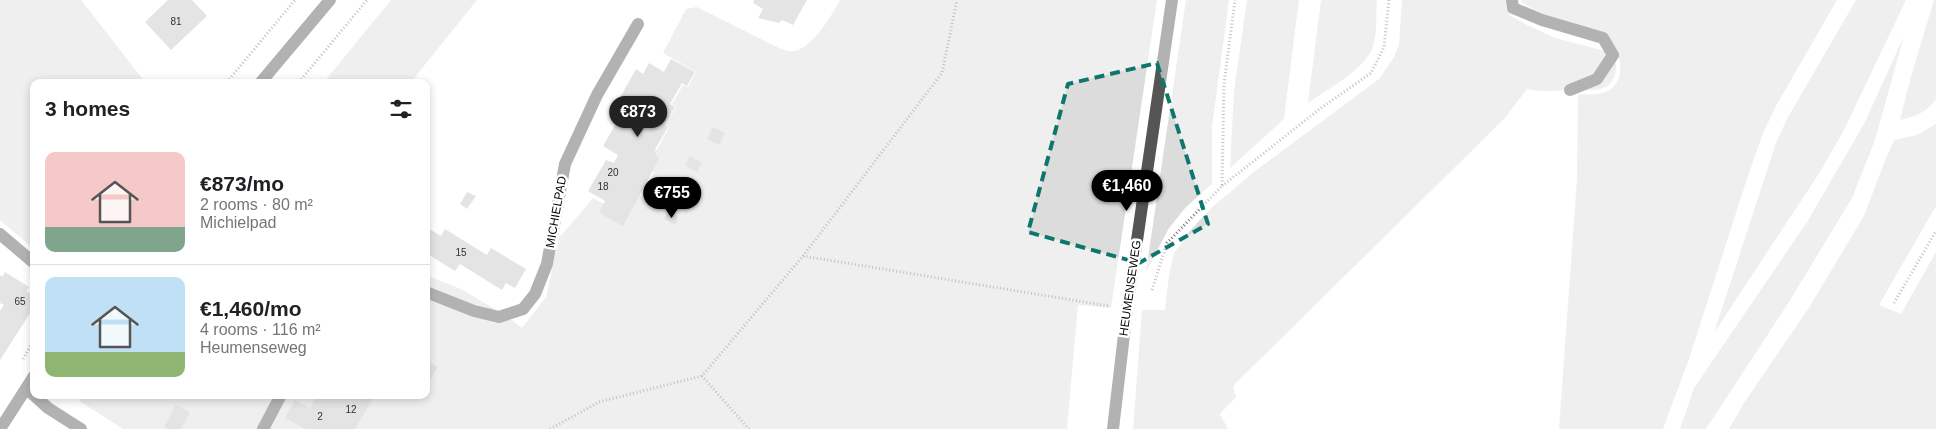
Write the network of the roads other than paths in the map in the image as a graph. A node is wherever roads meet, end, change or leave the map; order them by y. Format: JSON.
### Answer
{"nodes":[{"id":1,"x":330,"y":0,"type":"edge"},
{"id":2,"x":1172,"y":0,"type":"edge"},
{"id":3,"x":1512,"y":0,"type":"edge"},
{"id":4,"x":638,"y":24,"type":"dead end"},
{"id":5,"x":264,"y":79,"type":"edge"},
{"id":6,"x":1570,"y":90,"type":"dead end"},
{"id":7,"x":0,"y":234,"type":"edge"},
{"id":8,"x":30,"y":260,"type":"edge"},
{"id":9,"x":430,"y":294,"type":"edge"},
{"id":10,"x":30,"y":382,"type":"edge"},
{"id":11,"x":26,"y":388,"type":"junction"},
{"id":12,"x":30,"y":392,"type":"edge"},
{"id":13,"x":38,"y":399,"type":"edge"},
{"id":14,"x":280,"y":399,"type":"edge"},
{"id":15,"x":0,"y":429,"type":"edge"},
{"id":16,"x":81,"y":429,"type":"edge"},
{"id":17,"x":264,"y":429,"type":"edge"},
{"id":18,"x":1113,"y":429,"type":"edge"}],
"edges":[{"from":1,"to":5,"type":"street"},
{"from":2,"to":18,"type":"street","name":"HEUMENSEWEG"},
{"from":3,"to":6,"type":"street"},
{"from":4,"to":9,"type":"street","name":"MICHIELPAD"},
{"from":7,"to":8,"type":"street"},
{"from":10,"to":11,"type":"street"},
{"from":11,"to":12,"type":"street"},
{"from":11,"to":15,"type":"street"},
{"from":13,"to":16,"type":"street"},
{"from":14,"to":17,"type":"street"}]}
